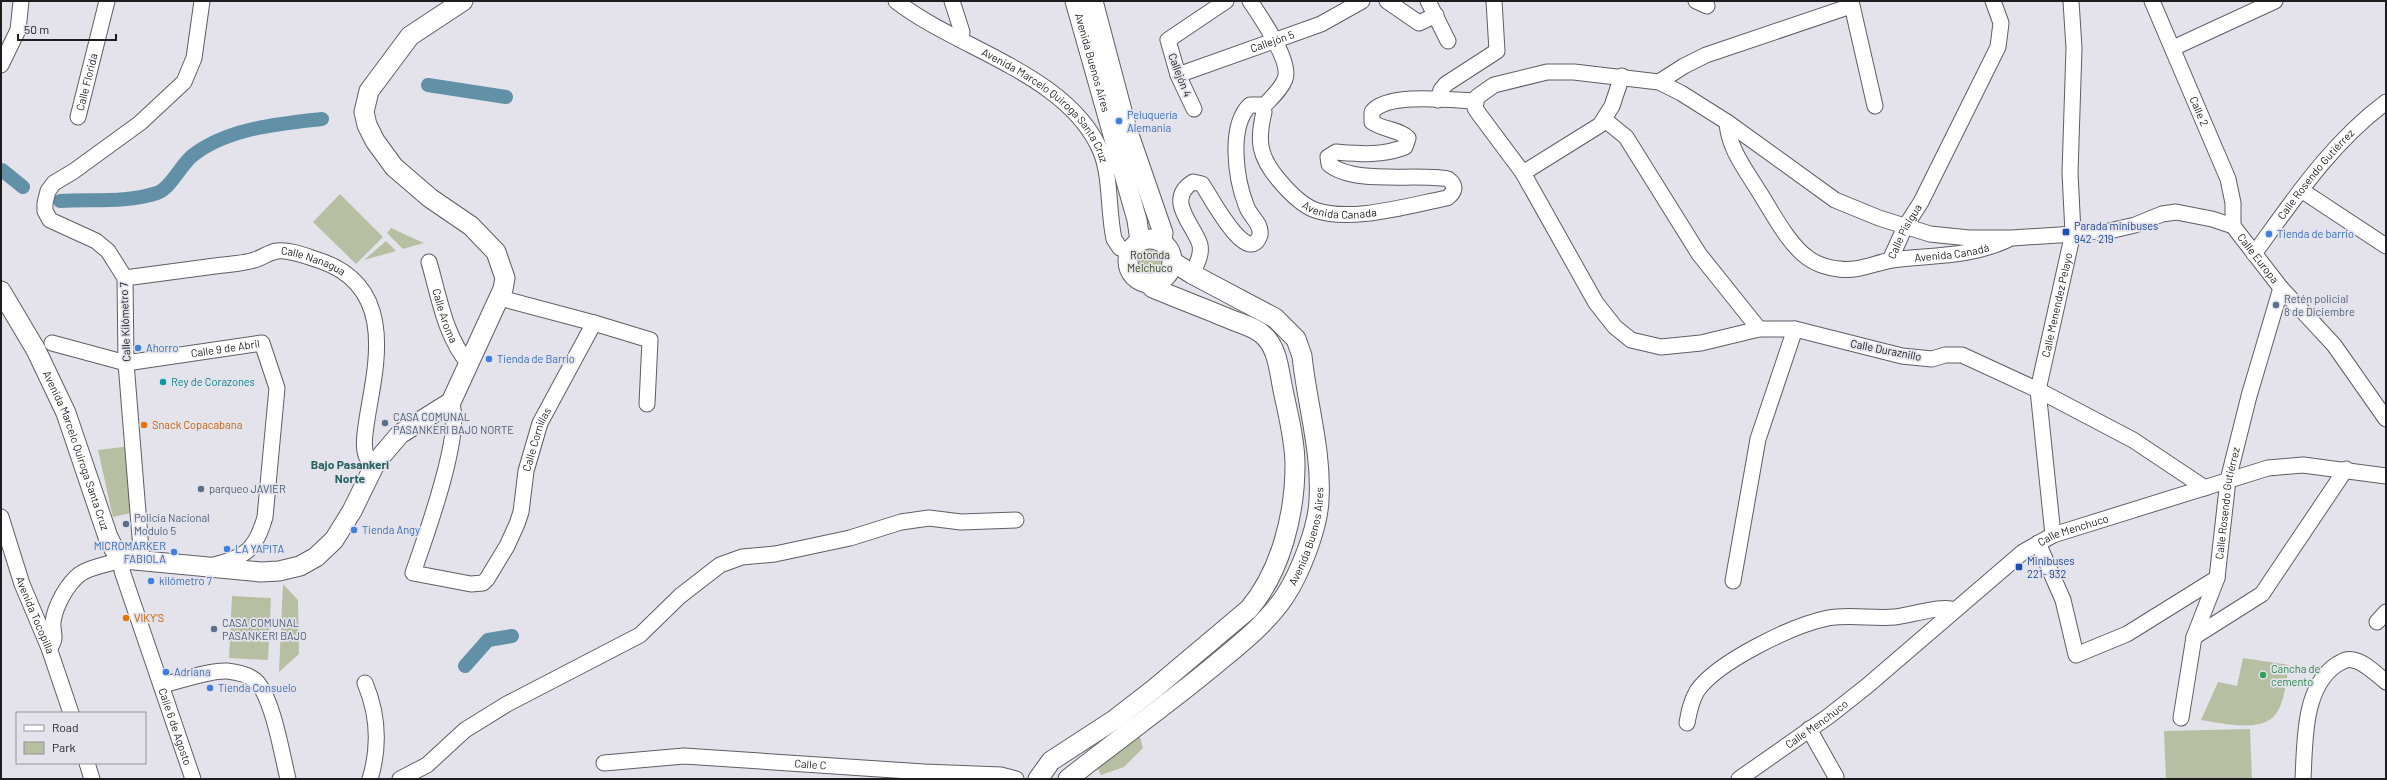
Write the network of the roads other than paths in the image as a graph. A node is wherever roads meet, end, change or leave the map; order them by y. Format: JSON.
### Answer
{"nodes":[{"id":1,"x":21,"y":1,"type":"edge"},
{"id":2,"x":107,"y":1,"type":"edge"},
{"id":3,"x":202,"y":1,"type":"edge"},
{"id":4,"x":462,"y":1,"type":"edge"},
{"id":5,"x":896,"y":1,"type":"edge"},
{"id":6,"x":952,"y":1,"type":"edge"},
{"id":7,"x":1075,"y":1,"type":"edge"},
{"id":8,"x":1093,"y":1,"type":"edge"},
{"id":9,"x":1226,"y":1,"type":"edge"},
{"id":10,"x":1250,"y":1,"type":"edge"},
{"id":11,"x":1362,"y":1,"type":"edge"},
{"id":12,"x":1387,"y":1,"type":"edge"},
{"id":13,"x":1428,"y":1,"type":"edge"},
{"id":14,"x":1494,"y":1,"type":"edge"},
{"id":15,"x":1993,"y":1,"type":"edge"},
{"id":16,"x":2071,"y":1,"type":"edge"},
{"id":17,"x":2152,"y":1,"type":"edge"},
{"id":18,"x":2275,"y":1,"type":"edge"},
{"id":19,"x":1851,"y":3,"type":"edge"},
{"id":20,"x":1344,"y":5,"type":"edge"},
{"id":21,"x":2254,"y":6,"type":"edge"},
{"id":22,"x":1436,"y":15,"type":"junction"},
{"id":23,"x":1273,"y":39,"type":"junction"},
{"id":24,"x":961,"y":40,"type":"junction"},
{"id":25,"x":1448,"y":41,"type":"dead end"},
{"id":26,"x":2173,"y":48,"type":"junction"},
{"id":27,"x":1,"y":65,"type":"edge"},
{"id":28,"x":1178,"y":75,"type":"junction"},
{"id":29,"x":1622,"y":76,"type":"junction"},
{"id":30,"x":1659,"y":82,"type":"junction"},
{"id":31,"x":1438,"y":100,"type":"junction"},
{"id":32,"x":1475,"y":101,"type":"junction"},
{"id":33,"x":2386,"y":102,"type":"edge"},
{"id":34,"x":1875,"y":106,"type":"dead end"},
{"id":35,"x":1262,"y":108,"type":"junction"},
{"id":36,"x":1194,"y":109,"type":"dead end"},
{"id":37,"x":78,"y":116,"type":"dead end"},
{"id":38,"x":1605,"y":120,"type":"junction"},
{"id":39,"x":1727,"y":122,"type":"junction"},
{"id":40,"x":1523,"y":173,"type":"junction"},
{"id":41,"x":2301,"y":190,"type":"junction"},
{"id":42,"x":2233,"y":226,"type":"junction"},
{"id":43,"x":1905,"y":227,"type":"junction"},
{"id":44,"x":2073,"y":233,"type":"junction"},
{"id":45,"x":2012,"y":238,"type":"junction"},
{"id":46,"x":1162,"y":242,"type":"junction"},
{"id":47,"x":1135,"y":246,"type":"junction"},
{"id":48,"x":2386,"y":246,"type":"edge"},
{"id":49,"x":2254,"y":254,"type":"junction"},
{"id":50,"x":1890,"y":260,"type":"junction"},
{"id":51,"x":429,"y":262,"type":"dead end"},
{"id":52,"x":1173,"y":262,"type":"junction"},
{"id":53,"x":1192,"y":274,"type":"junction"},
{"id":54,"x":125,"y":278,"type":"junction"},
{"id":55,"x":1148,"y":284,"type":"junction"},
{"id":56,"x":2281,"y":288,"type":"junction"},
{"id":57,"x":1,"y":291,"type":"edge"},
{"id":58,"x":500,"y":298,"type":"junction"},
{"id":59,"x":594,"y":323,"type":"junction"},
{"id":60,"x":1759,"y":329,"type":"junction"},
{"id":61,"x":1795,"y":329,"type":"junction"},
{"id":62,"x":52,"y":343,"type":"dead end"},
{"id":63,"x":126,"y":363,"type":"junction"},
{"id":64,"x":469,"y":364,"type":"junction"},
{"id":65,"x":2038,"y":390,"type":"junction"},
{"id":66,"x":451,"y":402,"type":"junction"},
{"id":67,"x":647,"y":404,"type":"dead end"},
{"id":68,"x":2386,"y":419,"type":"edge"},
{"id":69,"x":375,"y":464,"type":"junction"},
{"id":70,"x":2346,"y":470,"type":"junction"},
{"id":71,"x":2386,"y":476,"type":"edge"},
{"id":72,"x":2228,"y":480,"type":"junction"},
{"id":73,"x":2205,"y":488,"type":"junction"},
{"id":74,"x":1,"y":517,"type":"edge"},
{"id":75,"x":1016,"y":520,"type":"dead end"},
{"id":76,"x":2053,"y":535,"type":"junction"},
{"id":77,"x":2038,"y":543,"type":"junction"},
{"id":78,"x":133,"y":560,"type":"junction"},
{"id":79,"x":208,"y":566,"type":"junction"},
{"id":80,"x":2217,"y":578,"type":"junction"},
{"id":81,"x":1733,"y":581,"type":"dead end"},
{"id":82,"x":1954,"y":610,"type":"junction"},
{"id":83,"x":2194,"y":637,"type":"junction"},
{"id":84,"x":49,"y":648,"type":"junction"},
{"id":85,"x":2386,"y":682,"type":"edge"},
{"id":86,"x":365,"y":683,"type":"dead end"},
{"id":87,"x":162,"y":685,"type":"junction"},
{"id":88,"x":71,"y":712,"type":"edge"},
{"id":89,"x":2181,"y":718,"type":"dead end"},
{"id":90,"x":1687,"y":723,"type":"dead end"},
{"id":91,"x":1809,"y":729,"type":"junction"},
{"id":92,"x":604,"y":763,"type":"dead end"},
{"id":93,"x":87,"y":764,"type":"edge"},
{"id":94,"x":924,"y":776,"type":"edge"},
{"id":95,"x":1836,"y":777,"type":"dead end"},
{"id":96,"x":92,"y":779,"type":"edge"},
{"id":97,"x":193,"y":779,"type":"edge"},
{"id":98,"x":288,"y":779,"type":"edge"},
{"id":99,"x":370,"y":779,"type":"edge"},
{"id":100,"x":400,"y":779,"type":"edge"},
{"id":101,"x":1016,"y":779,"type":"edge"},
{"id":102,"x":1038,"y":779,"type":"edge"},
{"id":103,"x":1068,"y":779,"type":"edge"},
{"id":104,"x":1739,"y":779,"type":"edge"},
{"id":105,"x":2302,"y":779,"type":"edge"}],
"edges":[{"from":1,"to":27,"type":"street"},
{"from":2,"to":37,"type":"street","name":"Calle Florida"},
{"from":3,"to":54,"type":"street","name":"Calle Kilómetro 7"},
{"from":4,"to":58,"type":"main road"},
{"from":5,"to":24,"type":"street","name":"Avenida Marcelo Quiroga Santa Cruz"},
{"from":6,"to":24,"type":"street"},
{"from":7,"to":47,"type":"main road","name":"Avenida Buenos Aires"},
{"from":8,"to":46,"type":"main road","name":"Avenida Buenos Aires"},
{"from":9,"to":28,"type":"street","name":"Callejón 4"},
{"from":10,"to":23,"type":"street"},
{"from":11,"to":20,"type":"street","name":"Callejón 5"},
{"from":12,"to":22,"type":"street"},
{"from":13,"to":22,"type":"street"},
{"from":14,"to":31,"type":"street"},
{"from":15,"to":43,"type":"street","name":"Calle Pisigua"},
{"from":16,"to":44,"type":"street","name":"Calle Menendez Pelayo"},
{"from":17,"to":26,"type":"street","name":"Calle 2"},
{"from":18,"to":21,"type":"street"},
{"from":19,"to":30,"type":"street"},
{"from":19,"to":34,"type":"street"},
{"from":20,"to":23,"type":"street","name":"Callejón 5"},
{"from":21,"to":26,"type":"street"},
{"from":22,"to":25,"type":"street"},
{"from":23,"to":28,"type":"street","name":"Callejón 5"},
{"from":23,"to":35,"type":"street"},
{"from":24,"to":47,"type":"street","name":"Avenida Marcelo Quiroga Santa Cruz"},
{"from":26,"to":42,"type":"street","name":"Calle 2"},
{"from":28,"to":36,"type":"street","name":"Callejón 4"},
{"from":29,"to":30,"type":"street","name":"Avenida Canadá"},
{"from":29,"to":32,"type":"street","name":"Avenida Canadá"},
{"from":29,"to":38,"type":"street"},
{"from":30,"to":39,"type":"street","name":"Avenida Canadá"},
{"from":31,"to":32,"type":"street","name":"Avenida Canada"},
{"from":31,"to":35,"type":"street","name":"Avenida Canada"},
{"from":32,"to":40,"type":"street"},
{"from":33,"to":41,"type":"street","name":"Calle Rosendo Gutiérrez"},
{"from":35,"to":53,"type":"street"},
{"from":38,"to":40,"type":"street"},
{"from":38,"to":60,"type":"street"},
{"from":39,"to":43,"type":"street","name":"Avenida Canadá"},
{"from":39,"to":50,"type":"street","name":"Calle Pisigua"},
{"from":40,"to":60,"type":"street","name":"Calle Duraznillo"},
{"from":41,"to":48,"type":"street"},
{"from":41,"to":49,"type":"street","name":"Calle Rosendo Gutiérrez"},
{"from":42,"to":44,"type":"street","name":"Calle Europa"},
{"from":42,"to":49,"type":"street","name":"Calle Europa"},
{"from":43,"to":45,"type":"street","name":"Avenida Canadá"},
{"from":43,"to":50,"type":"street","name":"Calle Pisigua"},
{"from":44,"to":45,"type":"street","name":"Avenida Canadá"},
{"from":44,"to":65,"type":"street","name":"Calle Menendez Pelayo"},
{"from":45,"to":50,"type":"street","name":"Avenida Canadá"},
{"from":46,"to":47,"type":"main road"},
{"from":46,"to":52,"type":"main road"},
{"from":47,"to":55,"type":"main road"},
{"from":49,"to":56,"type":"street","name":"Calle Europa"},
{"from":51,"to":64,"type":"street","name":"Calle Aroma"},
{"from":52,"to":53,"type":"main road","name":"Avenida Buenos Aires"},
{"from":52,"to":55,"type":"main road"},
{"from":53,"to":103,"type":"main road","name":"Avenida Buenos Aires"},
{"from":54,"to":63,"type":"street","name":"Calle Kilómetro 7"},
{"from":54,"to":69,"type":"street","name":"Calle Nanagua"},
{"from":55,"to":102,"type":"main road","name":"Avenida Buenos Aires"},
{"from":56,"to":68,"type":"street","name":"Calle Europa"},
{"from":56,"to":72,"type":"street","name":"Calle Rosendo Gutiérrez"},
{"from":57,"to":78,"type":"main road","name":"Avenida Marcelo Quiroga Santa Cruz"},
{"from":58,"to":59,"type":"street"},
{"from":58,"to":64,"type":"main road"},
{"from":59,"to":66,"type":"street","name":"Calle Cornillas"},
{"from":59,"to":67,"type":"street"},
{"from":60,"to":61,"type":"street","name":"Calle Duraznillo"},
{"from":61,"to":65,"type":"street","name":"Calle Duraznillo"},
{"from":61,"to":81,"type":"street"},
{"from":62,"to":63,"type":"street","name":"Calle 9 de Abril"},
{"from":63,"to":78,"type":"street","name":"Calle Kilómetro 7"},
{"from":63,"to":79,"type":"street","name":"Calle 9 de Abril"},
{"from":64,"to":66,"type":"main road"},
{"from":65,"to":73,"type":"street","name":"Calle Duraznillo"},
{"from":65,"to":76,"type":"street","name":"Calle Menendez Pelayo"},
{"from":66,"to":69,"type":"main road"},
{"from":69,"to":79,"type":"main road"},
{"from":70,"to":71,"type":"street","name":"Calle Menchuco"},
{"from":70,"to":72,"type":"street","name":"Calle Menchuco"},
{"from":70,"to":83,"type":"street"},
{"from":72,"to":73,"type":"street","name":"Calle Menchuco"},
{"from":72,"to":80,"type":"street","name":"Calle Rosendo Gutiérrez"},
{"from":73,"to":76,"type":"street","name":"Calle Menchuco"},
{"from":74,"to":84,"type":"street","name":"Avenida Tocopilla"},
{"from":75,"to":100,"type":"street"},
{"from":76,"to":77,"type":"street","name":"Calle Menchuco"},
{"from":77,"to":80,"type":"street"},
{"from":77,"to":82,"type":"street","name":"Calle Menchuco"},
{"from":78,"to":79,"type":"main road"},
{"from":78,"to":84,"type":"street"},
{"from":78,"to":87,"type":"street","name":"Calle 6 de Agosto"},
{"from":80,"to":83,"type":"street","name":"Calle Rosendo Gutiérrez"},
{"from":82,"to":90,"type":"street"},
{"from":82,"to":91,"type":"street","name":"Calle Menchuco"},
{"from":83,"to":89,"type":"street","name":"Calle Rosendo Gutiérrez"},
{"from":84,"to":88,"type":"street","name":"Avenida Tocopilla"},
{"from":85,"to":105,"type":"street"},
{"from":86,"to":99,"type":"street"},
{"from":87,"to":97,"type":"street","name":"Calle 6 de Agosto"},
{"from":87,"to":98,"type":"street"},
{"from":91,"to":95,"type":"street"},
{"from":91,"to":104,"type":"street","name":"Calle Menchuco"},
{"from":92,"to":94,"type":"street","name":"Calle C"},
{"from":93,"to":96,"type":"street"},
{"from":94,"to":101,"type":"street","name":"Calle C"}]}
